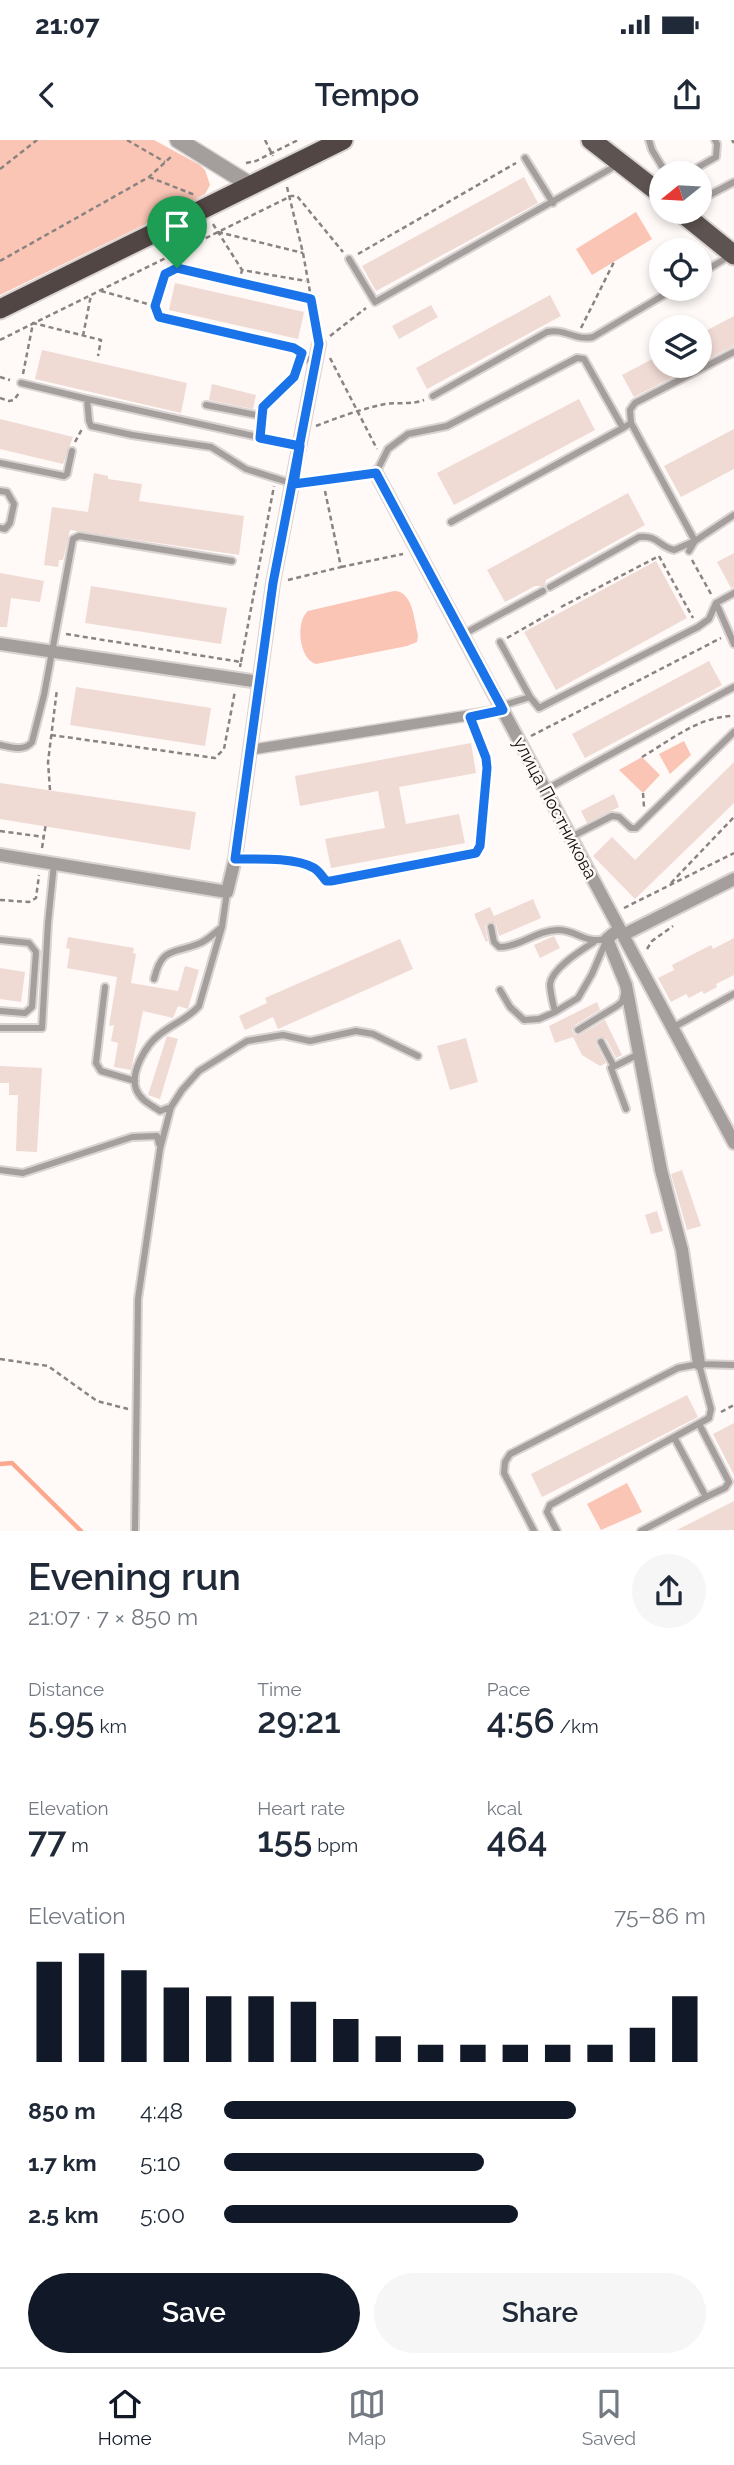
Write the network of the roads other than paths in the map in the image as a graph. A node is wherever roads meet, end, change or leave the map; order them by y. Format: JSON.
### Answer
{"nodes":[{"id":1,"x":343,"y":140,"type":"edge"},
{"id":2,"x":591,"y":140,"type":"edge"},
{"id":3,"x":649,"y":140,"type":"edge"},
{"id":4,"x":715,"y":140,"type":"edge"},
{"id":5,"x":181,"y":142,"type":"edge"},
{"id":6,"x":526,"y":158,"type":"road end"},
{"id":7,"x":659,"y":161,"type":"edge"},
{"id":8,"x":709,"y":161,"type":"edge"},
{"id":9,"x":620,"y":163,"type":"junction"},
{"id":10,"x":734,"y":182,"type":"edge"},
{"id":11,"x":649,"y":185,"type":"edge"},
{"id":12,"x":252,"y":186,"type":"junction"},
{"id":13,"x":712,"y":194,"type":"edge"},
{"id":14,"x":553,"y":203,"type":"junction"},
{"id":15,"x":696,"y":224,"type":"edge"},
{"id":16,"x":733,"y":254,"type":"edge"},
{"id":17,"x":349,"y":259,"type":"road end"},
{"id":18,"x":712,"y":267,"type":"edge"},
{"id":19,"x":654,"y":301,"type":"edge"},
{"id":20,"x":0,"y":309,"type":"edge"},
{"id":21,"x":159,"y":317,"type":"road end"},
{"id":22,"x":319,"y":344,"type":"road end"},
{"id":23,"x":734,"y":352,"type":"edge"},
{"id":24,"x":302,"y":353,"type":"junction"},
{"id":25,"x":316,"y":365,"type":"junction"},
{"id":26,"x":21,"y":383,"type":"road end"},
{"id":27,"x":433,"y":396,"type":"road end"},
{"id":28,"x":87,"y":399,"type":"junction"},
{"id":29,"x":206,"y":405,"type":"dead end"},
{"id":30,"x":261,"y":416,"type":"junction"},
{"id":31,"x":631,"y":422,"type":"junction"},
{"id":32,"x":623,"y":428,"type":"junction"},
{"id":33,"x":260,"y":438,"type":"junction"},
{"id":34,"x":300,"y":446,"type":"junction"},
{"id":35,"x":72,"y":451,"type":"road end"},
{"id":36,"x":0,"y":463,"type":"edge"},
{"id":37,"x":376,"y":473,"type":"junction"},
{"id":38,"x":294,"y":484,"type":"junction"},
{"id":39,"x":0,"y":491,"type":"edge"},
{"id":40,"x":734,"y":515,"type":"edge"},
{"id":41,"x":451,"y":522,"type":"dead end"},
{"id":42,"x":0,"y":528,"type":"edge"},
{"id":43,"x":695,"y":541,"type":"junction"},
{"id":44,"x":689,"y":551,"type":"road end"},
{"id":45,"x":232,"y":561,"type":"dead end"},
{"id":46,"x":734,"y":593,"type":"edge"},
{"id":47,"x":716,"y":603,"type":"junction"},
{"id":48,"x":462,"y":635,"type":"junction"},
{"id":49,"x":500,"y":642,"type":"road end"},
{"id":50,"x":0,"y":643,"type":"edge"},
{"id":51,"x":734,"y":644,"type":"edge"},
{"id":52,"x":52,"y":651,"type":"junction"},
{"id":53,"x":259,"y":682,"type":"junction"},
{"id":54,"x":734,"y":687,"type":"edge"},
{"id":55,"x":530,"y":697,"type":"junction"},
{"id":56,"x":502,"y":708,"type":"junction"},
{"id":57,"x":734,"y":732,"type":"edge"},
{"id":58,"x":0,"y":745,"type":"edge"},
{"id":59,"x":248,"y":750,"type":"junction"},
{"id":60,"x":545,"y":790,"type":"junction"},
{"id":61,"x":570,"y":837,"type":"junction"},
{"id":62,"x":0,"y":855,"type":"edge"},
{"id":63,"x":54,"y":864,"type":"junction"},
{"id":64,"x":734,"y":879,"type":"edge"},
{"id":65,"x":227,"y":892,"type":"junction"},
{"id":66,"x":222,"y":927,"type":"junction"},
{"id":67,"x":491,"y":927,"type":"dead end"},
{"id":68,"x":621,"y":932,"type":"junction"},
{"id":69,"x":0,"y":940,"type":"edge"},
{"id":70,"x":601,"y":940,"type":"junction"},
{"id":71,"x":154,"y":979,"type":"dead end"},
{"id":72,"x":626,"y":986,"type":"junction"},
{"id":73,"x":105,"y":987,"type":"dead end"},
{"id":74,"x":499,"y":990,"type":"dead end"},
{"id":75,"x":734,"y":993,"type":"edge"},
{"id":76,"x":0,"y":1012,"type":"edge"},
{"id":77,"x":555,"y":1012,"type":"junction"},
{"id":78,"x":0,"y":1028,"type":"edge"},
{"id":79,"x":672,"y":1028,"type":"junction"},
{"id":80,"x":578,"y":1031,"type":"dead end"},
{"id":81,"x":601,"y":1042,"type":"dead end"},
{"id":82,"x":639,"y":1054,"type":"junction"},
{"id":83,"x":418,"y":1055,"type":"dead end"},
{"id":84,"x":613,"y":1065,"type":"junction"},
{"id":85,"x":135,"y":1081,"type":"junction"},
{"id":86,"x":171,"y":1107,"type":"junction"},
{"id":87,"x":626,"y":1109,"type":"dead end"},
{"id":88,"x":734,"y":1143,"type":"edge"},
{"id":89,"x":160,"y":1149,"type":"junction"},
{"id":90,"x":0,"y":1170,"type":"edge"},
{"id":91,"x":699,"y":1364,"type":"junction"},
{"id":92,"x":734,"y":1365,"type":"edge"},
{"id":93,"x":699,"y":1424,"type":"junction"},
{"id":94,"x":674,"y":1437,"type":"junction"},
{"id":95,"x":705,"y":1497,"type":"junction"},
{"id":96,"x":135,"y":1531,"type":"edge"},
{"id":97,"x":534,"y":1531,"type":"edge"},
{"id":98,"x":557,"y":1531,"type":"edge"},
{"id":99,"x":641,"y":1531,"type":"edge"}],
"edges":[{"from":1,"to":12,"type":"highway"},
{"from":2,"to":9,"type":"main road"},
{"from":3,"to":7,"type":"lane"},
{"from":4,"to":8,"type":"lane"},
{"from":5,"to":12,"type":"street"},
{"from":6,"to":14,"type":"lane"},
{"from":9,"to":11,"type":"main road"},
{"from":9,"to":14,"type":"lane"},
{"from":10,"to":13,"type":"lane"},
{"from":12,"to":20,"type":"highway"},
{"from":14,"to":17,"type":"lane"},
{"from":15,"to":16,"type":"main road"},
{"from":16,"to":18,"type":"lane"},
{"from":19,"to":27,"type":"lane"},
{"from":21,"to":24,"type":"lane"},
{"from":22,"to":25,"type":"street"},
{"from":23,"to":31,"type":"lane"},
{"from":24,"to":25,"type":"lane"},
{"from":24,"to":30,"type":"lane"},
{"from":25,"to":34,"type":"street"},
{"from":26,"to":28,"type":"lane"},
{"from":28,"to":33,"type":"lane"},
{"from":28,"to":38,"type":"lane"},
{"from":29,"to":30,"type":"lane"},
{"from":30,"to":33,"type":"lane"},
{"from":31,"to":32,"type":"lane"},
{"from":31,"to":43,"type":"lane"},
{"from":32,"to":37,"type":"lane"},
{"from":32,"to":41,"type":"lane"},
{"from":33,"to":34,"type":"lane"},
{"from":34,"to":38,"type":"street"},
{"from":35,"to":36,"type":"lane"},
{"from":37,"to":38,"type":"lane"},
{"from":37,"to":48,"type":"street","name":"улица Постникова"},
{"from":38,"to":53,"type":"street"},
{"from":39,"to":42,"type":"lane"},
{"from":40,"to":43,"type":"lane"},
{"from":43,"to":44,"type":"lane"},
{"from":43,"to":48,"type":"lane"},
{"from":45,"to":52,"type":"lane"},
{"from":46,"to":47,"type":"lane"},
{"from":47,"to":51,"type":"lane"},
{"from":47,"to":55,"type":"lane"},
{"from":48,"to":56,"type":"street","name":"улица Постникова"},
{"from":49,"to":55,"type":"lane"},
{"from":50,"to":52,"type":"street"},
{"from":52,"to":53,"type":"street"},
{"from":52,"to":58,"type":"lane"},
{"from":53,"to":59,"type":"street"},
{"from":54,"to":60,"type":"lane"},
{"from":55,"to":56,"type":"lane"},
{"from":56,"to":59,"type":"street"},
{"from":56,"to":60,"type":"street","name":"улица Постникова"},
{"from":57,"to":61,"type":"lane"},
{"from":59,"to":65,"type":"street"},
{"from":60,"to":61,"type":"street","name":"улица Постникова"},
{"from":61,"to":68,"type":"street","name":"улица Постникова"},
{"from":62,"to":63,"type":"street"},
{"from":63,"to":65,"type":"street"},
{"from":63,"to":78,"type":"lane"},
{"from":64,"to":68,"type":"street"},
{"from":65,"to":66,"type":"lane"},
{"from":66,"to":71,"type":"lane"},
{"from":66,"to":85,"type":"lane"},
{"from":67,"to":70,"type":"lane"},
{"from":68,"to":70,"type":"street"},
{"from":68,"to":79,"type":"street","name":"улица Постникова"},
{"from":69,"to":76,"type":"lane"},
{"from":70,"to":72,"type":"street"},
{"from":70,"to":77,"type":"lane"},
{"from":70,"to":77,"type":"lane"},
{"from":72,"to":80,"type":"lane"},
{"from":72,"to":82,"type":"street"},
{"from":73,"to":85,"type":"lane"},
{"from":74,"to":77,"type":"lane"},
{"from":75,"to":79,"type":"lane"},
{"from":79,"to":88,"type":"street","name":"улица Постникова"},
{"from":81,"to":84,"type":"lane"},
{"from":82,"to":84,"type":"lane"},
{"from":82,"to":91,"type":"street"},
{"from":83,"to":86,"type":"lane"},
{"from":84,"to":87,"type":"lane"},
{"from":85,"to":86,"type":"lane"},
{"from":86,"to":89,"type":"lane"},
{"from":89,"to":90,"type":"lane"},
{"from":89,"to":96,"type":"lane"},
{"from":91,"to":92,"type":"lane"},
{"from":91,"to":93,"type":"lane"},
{"from":91,"to":97,"type":"lane"},
{"from":93,"to":94,"type":"lane"},
{"from":93,"to":95,"type":"lane"},
{"from":94,"to":95,"type":"lane"},
{"from":94,"to":98,"type":"lane"},
{"from":95,"to":99,"type":"lane"}]}
